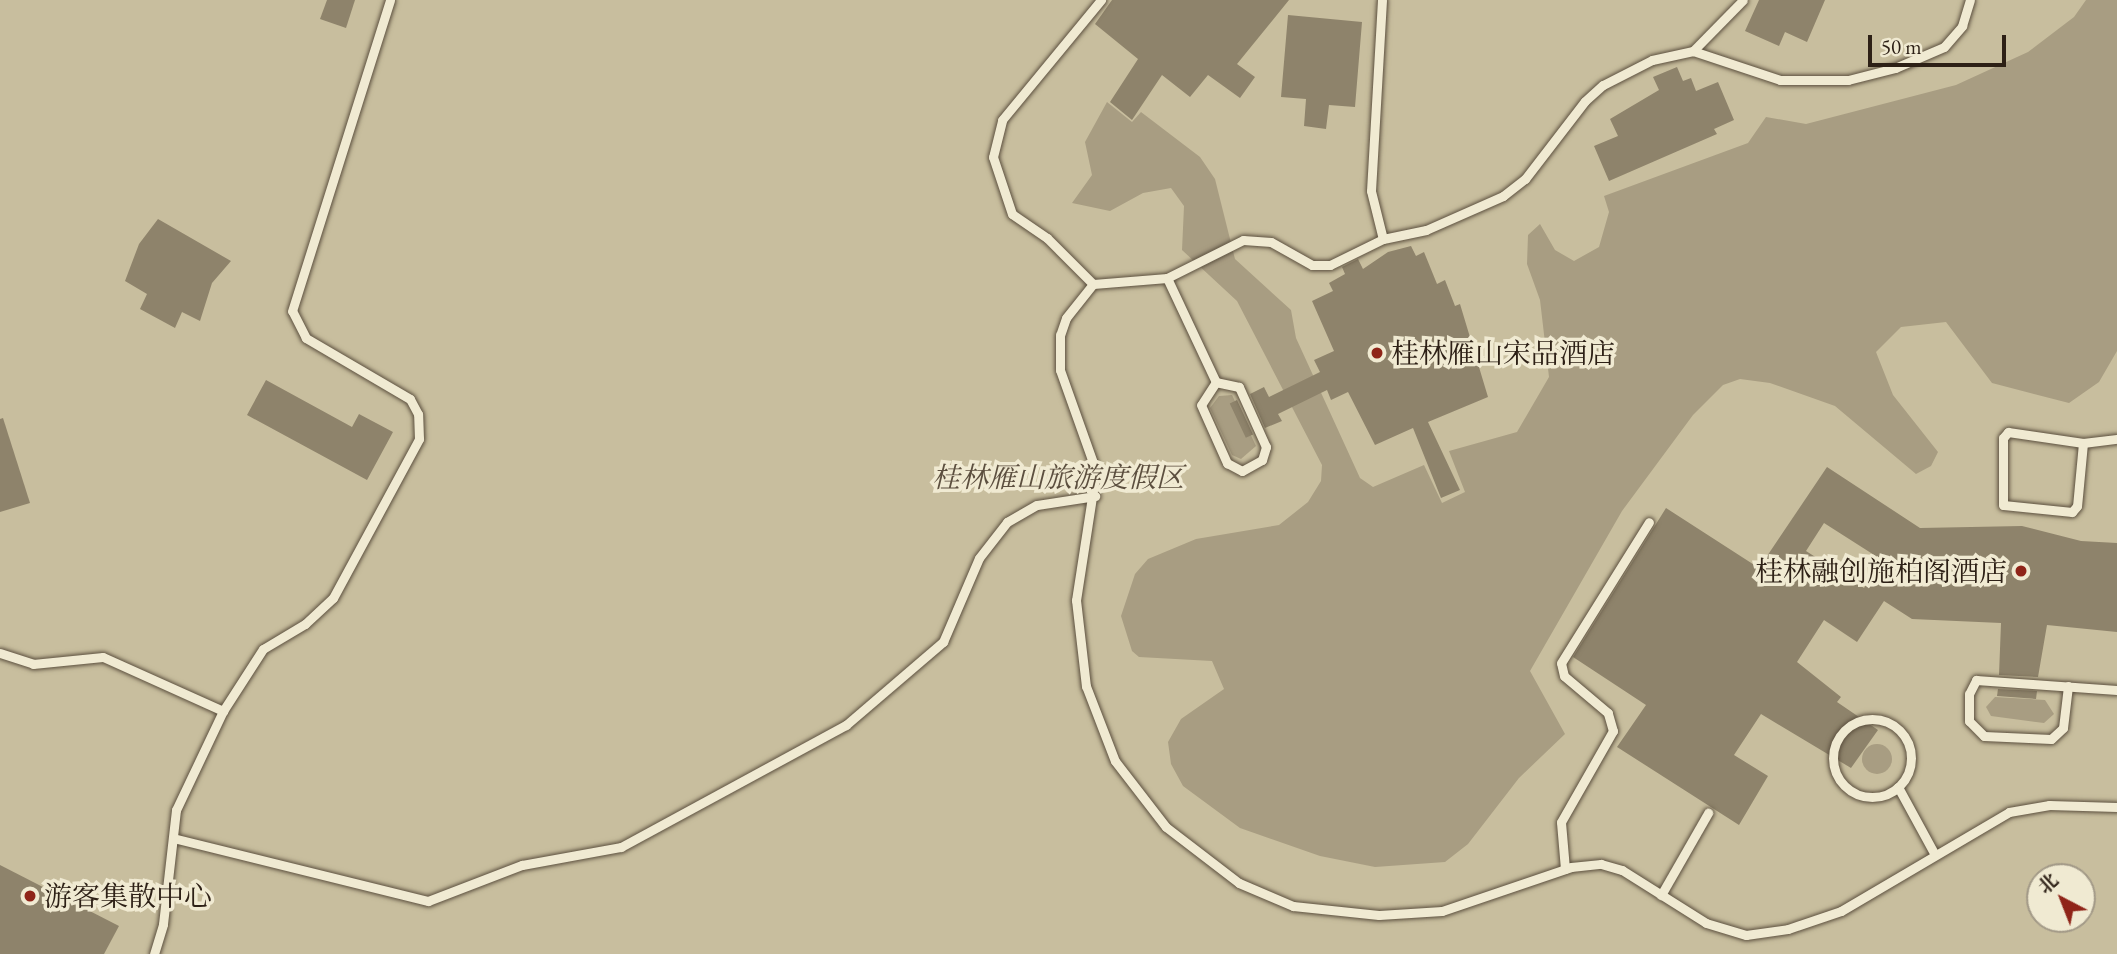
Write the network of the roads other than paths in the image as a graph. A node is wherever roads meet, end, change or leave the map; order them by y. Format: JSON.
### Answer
{"nodes":[{"id":1,"x":390,"y":0,"type":"edge"},
{"id":2,"x":1101,"y":0,"type":"edge"},
{"id":3,"x":1382,"y":0,"type":"edge"},
{"id":4,"x":1743,"y":0,"type":"edge"},
{"id":5,"x":1970,"y":0,"type":"edge"},
{"id":6,"x":1693,"y":51,"type":"junction"},
{"id":7,"x":1383,"y":239,"type":"junction"},
{"id":8,"x":1167,"y":278,"type":"junction"},
{"id":9,"x":1093,"y":285,"type":"junction"},
{"id":10,"x":1216,"y":382,"type":"junction"},
{"id":11,"x":2117,"y":439,"type":"edge"},
{"id":12,"x":2083,"y":443,"type":"junction"},
{"id":13,"x":1095,"y":496,"type":"junction"},
{"id":14,"x":1649,"y":522,"type":"dead end"},
{"id":15,"x":0,"y":653,"type":"edge"},
{"id":16,"x":2068,"y":686,"type":"junction"},
{"id":17,"x":2117,"y":690,"type":"edge"},
{"id":18,"x":223,"y":711,"type":"junction"},
{"id":19,"x":1898,"y":787,"type":"junction"},
{"id":20,"x":2117,"y":807,"type":"edge"},
{"id":21,"x":1708,"y":813,"type":"dead end"},
{"id":22,"x":173,"y":838,"type":"junction"},
{"id":23,"x":1935,"y":855,"type":"junction"},
{"id":24,"x":1565,"y":869,"type":"junction"},
{"id":25,"x":1661,"y":895,"type":"junction"},
{"id":26,"x":154,"y":954,"type":"edge"}],
"edges":[{"from":1,"to":18,"type":"lane"},
{"from":2,"to":9,"type":"lane"},
{"from":3,"to":7,"type":"lane"},
{"from":4,"to":6,"type":"lane"},
{"from":5,"to":6,"type":"lane"},
{"from":6,"to":7,"type":"lane"},
{"from":7,"to":8,"type":"lane"},
{"from":8,"to":9,"type":"lane"},
{"from":8,"to":10,"type":"lane"},
{"from":9,"to":13,"type":"lane"},
{"from":10,"to":10,"type":"lane"},
{"from":11,"to":12,"type":"lane"},
{"from":12,"to":12,"type":"lane"},
{"from":13,"to":22,"type":"lane"},
{"from":13,"to":24,"type":"lane"},
{"from":14,"to":24,"type":"lane"},
{"from":15,"to":18,"type":"lane"},
{"from":16,"to":16,"type":"lane"},
{"from":16,"to":17,"type":"lane"},
{"from":18,"to":22,"type":"lane"},
{"from":19,"to":19,"type":"lane"},
{"from":19,"to":23,"type":"lane"},
{"from":20,"to":23,"type":"lane"},
{"from":21,"to":25,"type":"lane"},
{"from":22,"to":26,"type":"lane"},
{"from":23,"to":25,"type":"lane"},
{"from":24,"to":25,"type":"lane"}]}
